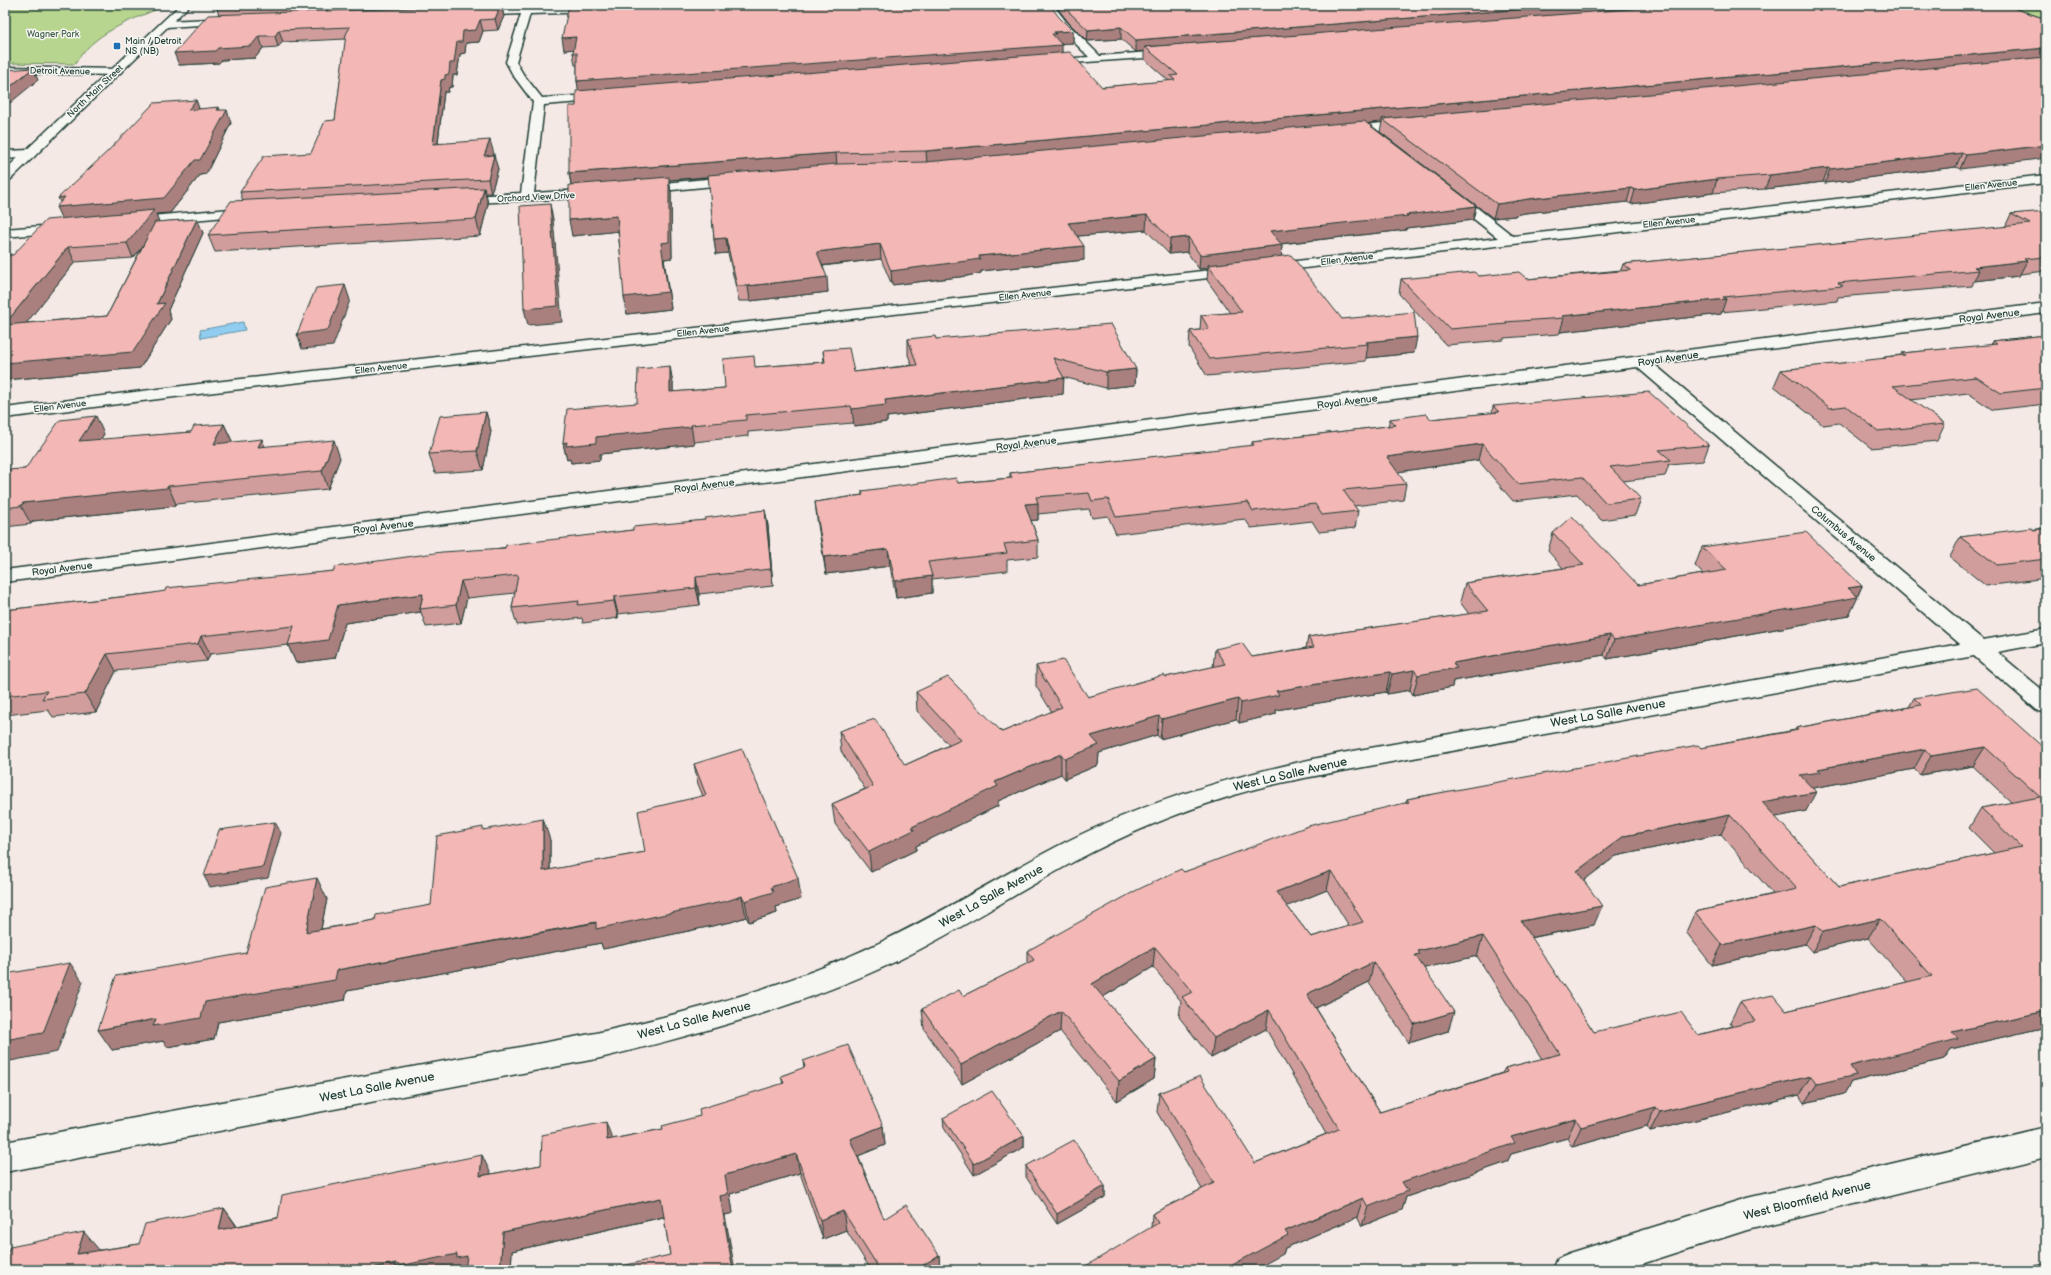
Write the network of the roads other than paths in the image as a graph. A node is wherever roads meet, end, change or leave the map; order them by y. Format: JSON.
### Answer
{"nodes":[{"id":1,"x":185,"y":5,"type":"edge"},
{"id":2,"x":1048,"y":5,"type":"edge"},
{"id":3,"x":529,"y":8,"type":"edge"},
{"id":4,"x":612,"y":8,"type":"edge"},
{"id":5,"x":464,"y":13,"type":"edge"},
{"id":6,"x":175,"y":14,"type":"junction"},
{"id":7,"x":246,"y":21,"type":"edge"},
{"id":8,"x":216,"y":22,"type":"junction"},
{"id":9,"x":166,"y":24,"type":"junction"},
{"id":10,"x":1182,"y":52,"type":"edge"},
{"id":11,"x":1097,"y":60,"type":"junction"},
{"id":12,"x":1035,"y":64,"type":"edge"},
{"id":13,"x":5,"y":70,"type":"edge"},
{"id":14,"x":116,"y":72,"type":"junction"},
{"id":15,"x":618,"y":96,"type":"edge"},
{"id":16,"x":540,"y":102,"type":"junction"},
{"id":17,"x":1421,"y":124,"type":"edge"},
{"id":18,"x":1366,"y":129,"type":"junction"},
{"id":19,"x":1334,"y":132,"type":"edge"},
{"id":20,"x":1382,"y":141,"type":"edge"},
{"id":21,"x":30,"y":154,"type":"junction"},
{"id":22,"x":5,"y":155,"type":"edge"},
{"id":23,"x":5,"y":177,"type":"edge"},
{"id":24,"x":753,"y":179,"type":"edge"},
{"id":25,"x":2046,"y":179,"type":"edge"},
{"id":26,"x":1444,"y":188,"type":"edge"},
{"id":27,"x":627,"y":190,"type":"edge"},
{"id":28,"x":612,"y":192,"type":"edge"},
{"id":29,"x":527,"y":197,"type":"junction"},
{"id":30,"x":442,"y":202,"type":"edge"},
{"id":31,"x":264,"y":210,"type":"edge"},
{"id":32,"x":119,"y":223,"type":"edge"},
{"id":33,"x":81,"y":227,"type":"edge"},
{"id":34,"x":5,"y":234,"type":"edge"},
{"id":35,"x":1510,"y":240,"type":"junction"},
{"id":36,"x":2046,"y":308,"type":"edge"},
{"id":37,"x":1641,"y":362,"type":"junction"},
{"id":38,"x":5,"y":413,"type":"edge"},
{"id":39,"x":5,"y":576,"type":"edge"},
{"id":40,"x":2046,"y":636,"type":"edge"},
{"id":41,"x":1980,"y":648,"type":"junction"},
{"id":42,"x":2046,"y":705,"type":"edge"},
{"id":43,"x":2046,"y":1142,"type":"edge"},
{"id":44,"x":5,"y":1157,"type":"edge"},
{"id":45,"x":1570,"y":1270,"type":"edge"}],
"edges":[{"from":1,"to":6,"type":"street","name":"North Main Street"},
{"from":2,"to":11,"type":"street"},
{"from":3,"to":4,"type":"street"},
{"from":3,"to":5,"type":"street"},
{"from":3,"to":16,"type":"street"},
{"from":6,"to":8,"type":"street"},
{"from":6,"to":9,"type":"street","name":"North Main Street"},
{"from":7,"to":8,"type":"street"},
{"from":8,"to":9,"type":"street"},
{"from":9,"to":14,"type":"street","name":"North Main Street"},
{"from":10,"to":11,"type":"street"},
{"from":11,"to":12,"type":"street"},
{"from":13,"to":14,"type":"street","name":"Detroit Avenue"},
{"from":14,"to":21,"type":"street","name":"North Main Street"},
{"from":15,"to":16,"type":"street"},
{"from":16,"to":29,"type":"street"},
{"from":17,"to":18,"type":"street"},
{"from":18,"to":19,"type":"street"},
{"from":18,"to":20,"type":"street"},
{"from":21,"to":22,"type":"street"},
{"from":21,"to":23,"type":"street","name":"North Main Street"},
{"from":24,"to":27,"type":"street"},
{"from":25,"to":35,"type":"street","name":"Ellen Avenue"},
{"from":26,"to":35,"type":"street"},
{"from":28,"to":29,"type":"street","name":"Orchard View Drive"},
{"from":29,"to":30,"type":"street","name":"Orchard View Drive"},
{"from":31,"to":32,"type":"street"},
{"from":33,"to":34,"type":"street"},
{"from":35,"to":38,"type":"street","name":"Ellen Avenue"},
{"from":36,"to":37,"type":"street","name":"Royal Avenue"},
{"from":37,"to":39,"type":"street","name":"Royal Avenue"},
{"from":37,"to":41,"type":"street","name":"Columbus Avenue"},
{"from":40,"to":41,"type":"street","name":"West La Salle Avenue"},
{"from":41,"to":42,"type":"street","name":"Columbus Avenue"},
{"from":41,"to":44,"type":"street","name":"West La Salle Avenue"},
{"from":43,"to":45,"type":"street","name":"West Bloomfield Avenue"}]}
